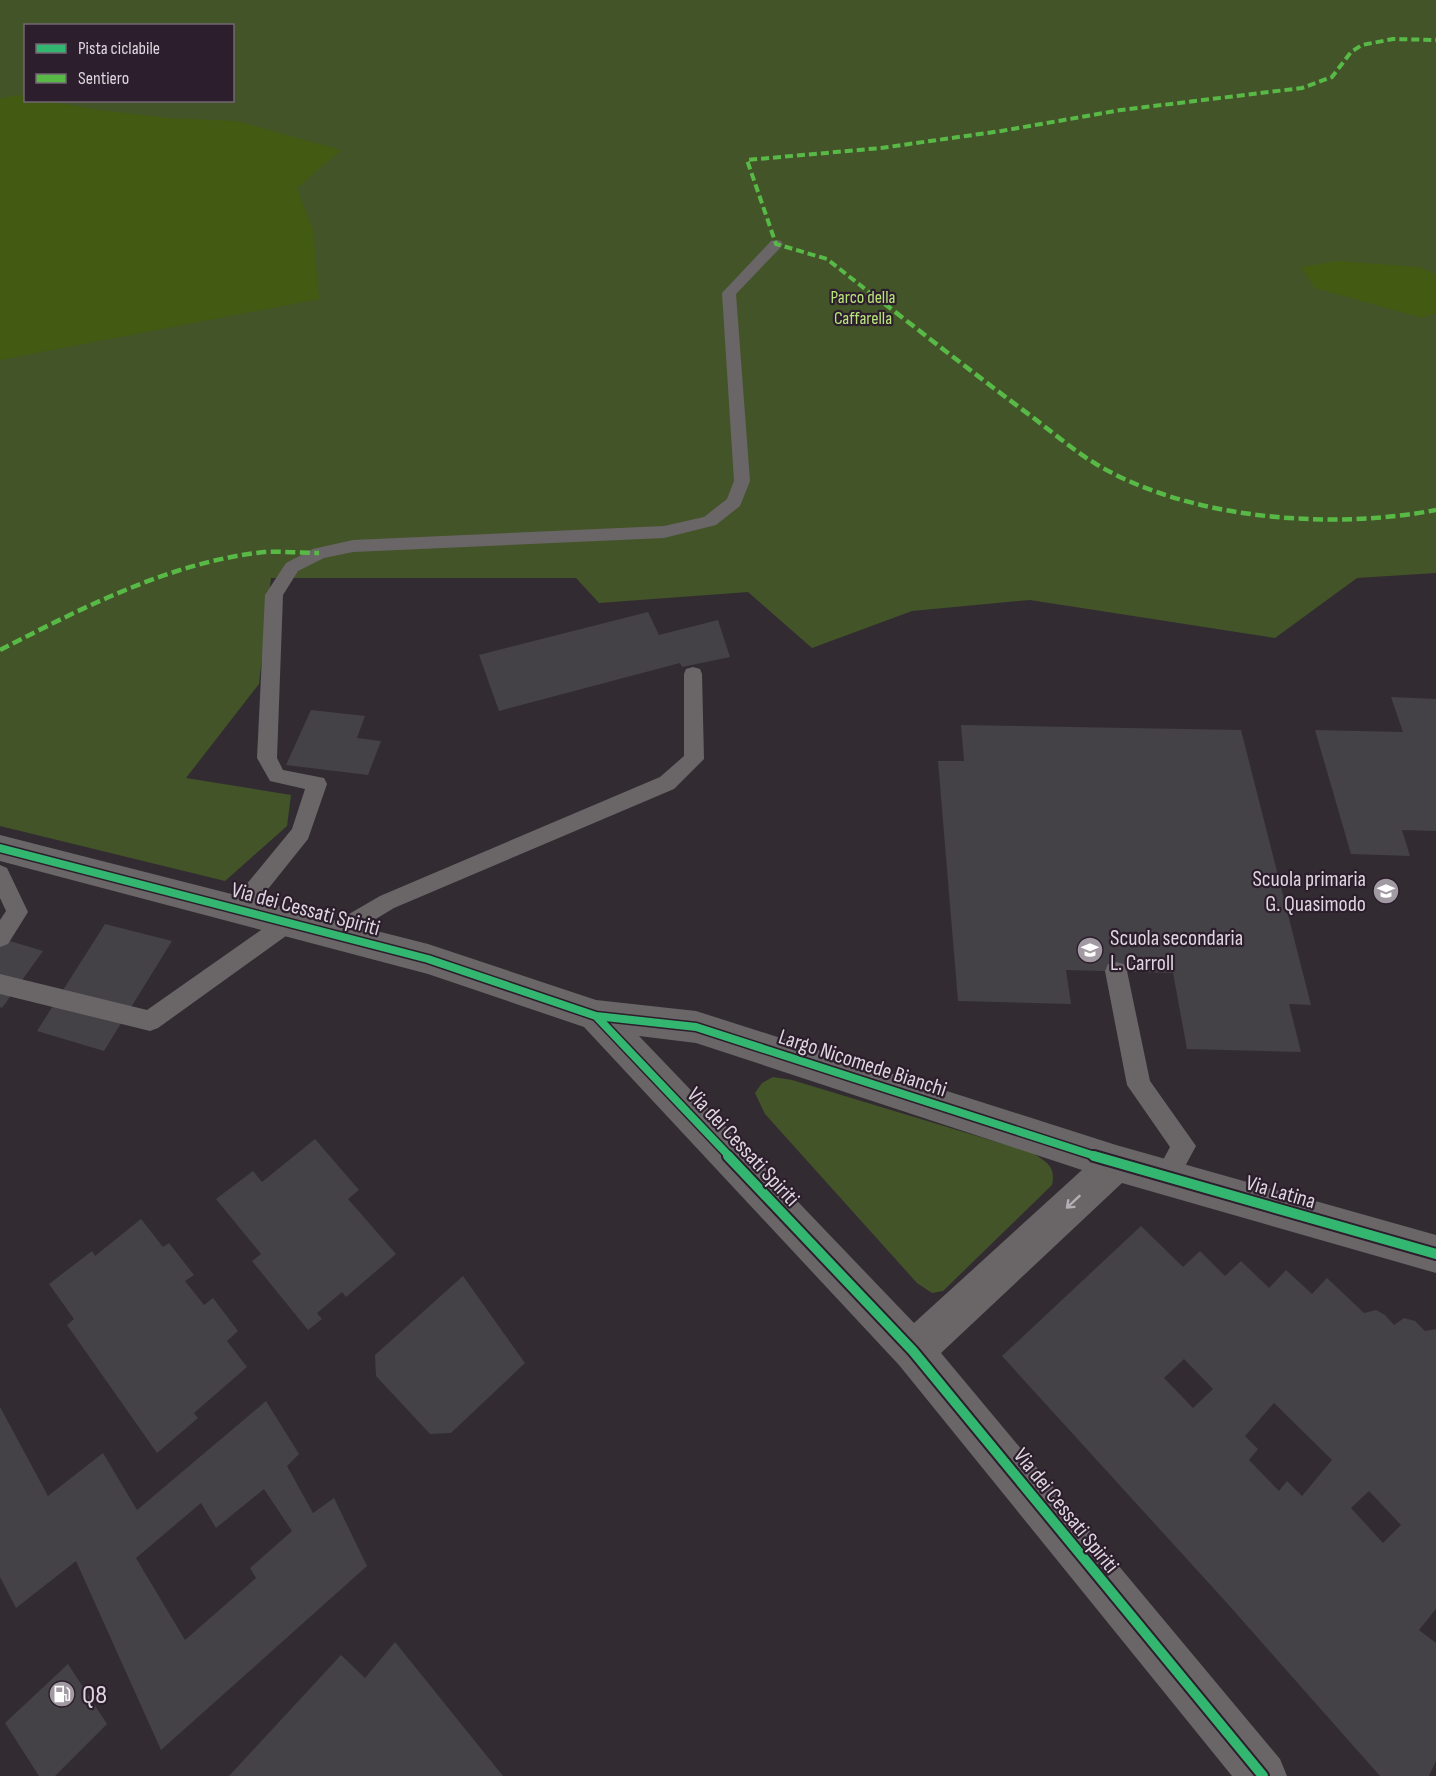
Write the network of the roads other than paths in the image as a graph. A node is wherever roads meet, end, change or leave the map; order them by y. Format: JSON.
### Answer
{"nodes":[{"id":1,"x":776,"y":244,"type":"dead end"},
{"id":2,"x":693,"y":674,"type":"dead end"},
{"id":3,"x":0,"y":848,"type":"edge"},
{"id":4,"x":0,"y":874,"type":"edge"},
{"id":5,"x":240,"y":908,"type":"junction"},
{"id":6,"x":289,"y":922,"type":"junction"},
{"id":7,"x":333,"y":934,"type":"junction"},
{"id":8,"x":0,"y":938,"type":"edge"},
{"id":9,"x":1116,"y":971,"type":"dead end"},
{"id":10,"x":0,"y":984,"type":"edge"},
{"id":11,"x":596,"y":1016,"type":"junction"},
{"id":12,"x":1116,"y":1162,"type":"junction"},
{"id":13,"x":1166,"y":1177,"type":"junction"},
{"id":14,"x":1436,"y":1254,"type":"edge"},
{"id":15,"x":913,"y":1351,"type":"junction"},
{"id":16,"x":1263,"y":1776,"type":"edge"}],
"edges":[{"from":1,"to":5,"type":"lane"},
{"from":2,"to":7,"type":"lane"},
{"from":3,"to":5,"type":"street","name":"Via dei Cessati Spiriti"},
{"from":4,"to":8,"type":"lane"},
{"from":5,"to":6,"type":"street","name":"Via dei Cessati Spiriti"},
{"from":6,"to":7,"type":"street","name":"Via dei Cessati Spiriti"},
{"from":6,"to":10,"type":"lane"},
{"from":7,"to":11,"type":"street","name":"Via dei Cessati Spiriti"},
{"from":9,"to":13,"type":"lane"},
{"from":11,"to":12,"type":"street","name":"Largo Nicomede Bianchi"},
{"from":11,"to":15,"type":"street","name":"Via dei Cessati Spiriti"},
{"from":12,"to":13,"type":"street","name":"Via Latina"},
{"from":12,"to":15,"type":"street","one_way":true},
{"from":13,"to":14,"type":"street","name":"Via Latina"},
{"from":15,"to":16,"type":"street","name":"Via dei Cessati Spiriti"}]}
